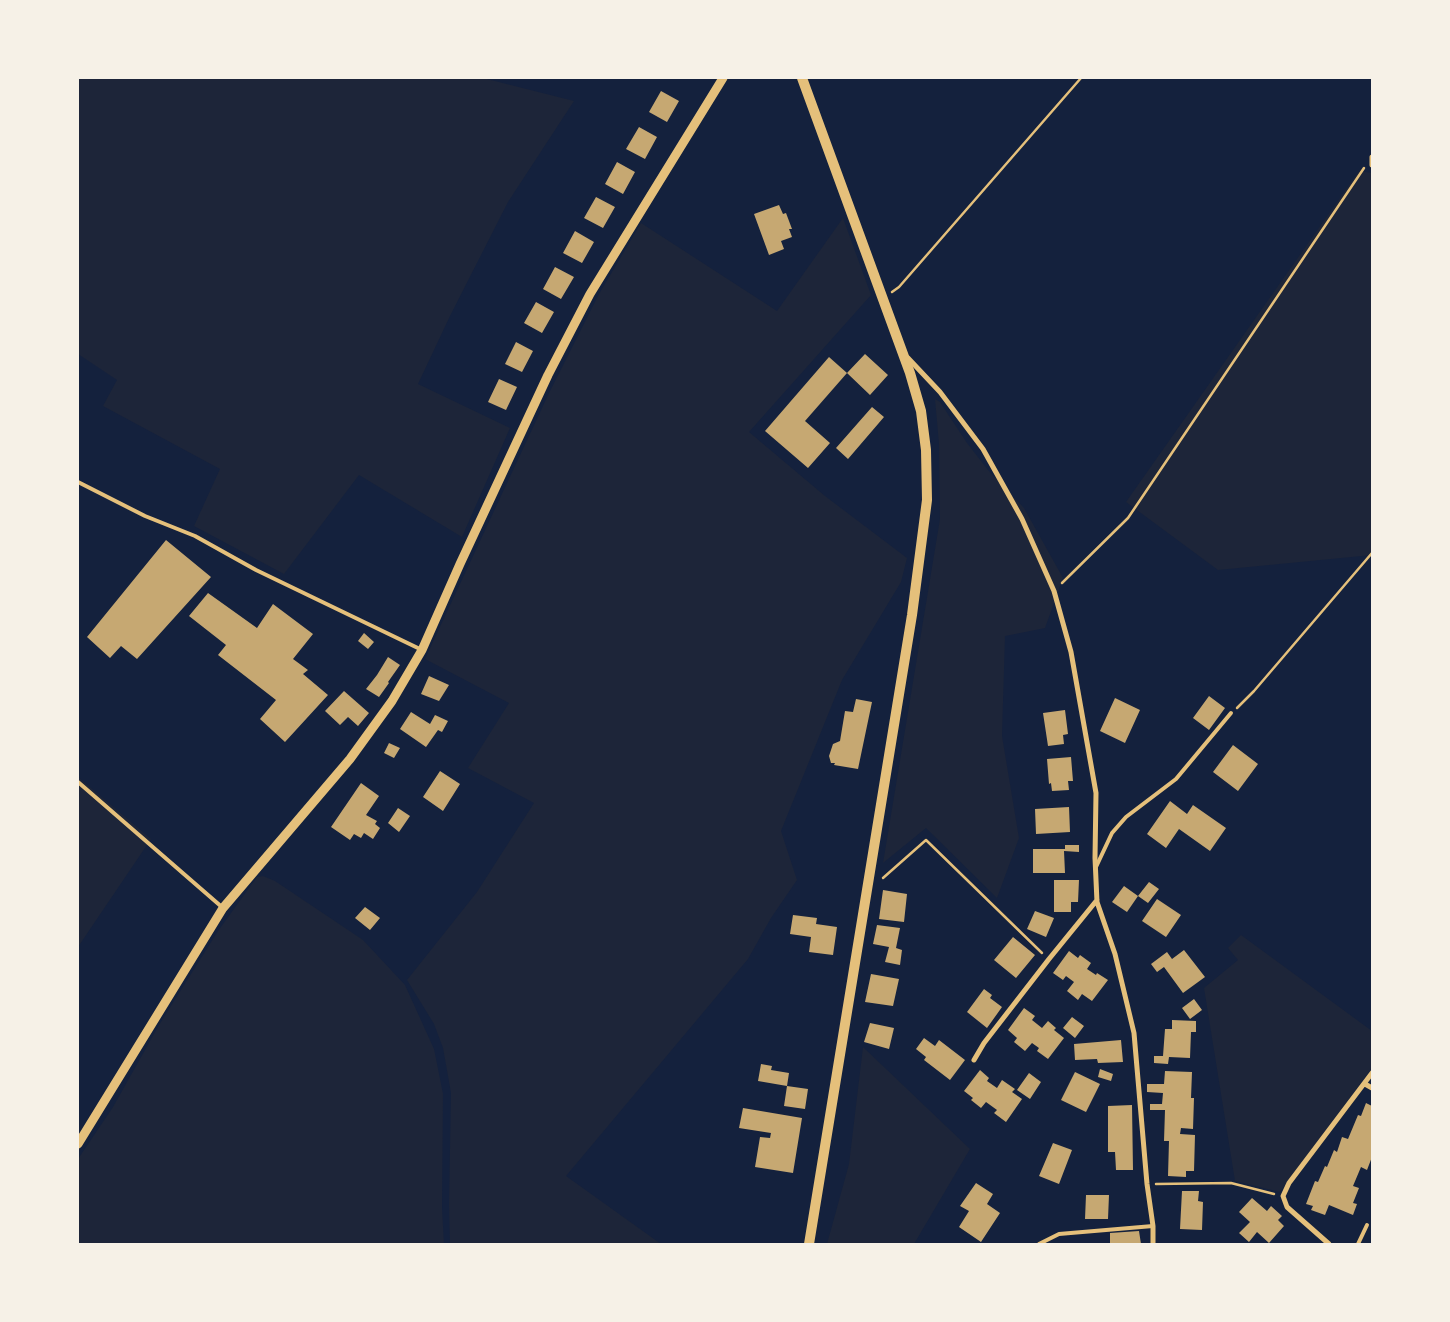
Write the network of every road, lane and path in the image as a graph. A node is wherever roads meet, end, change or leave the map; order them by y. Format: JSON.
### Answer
{"nodes":[{"id":1,"x":723,"y":78,"type":"edge"},
{"id":2,"x":802,"y":78,"type":"edge"},
{"id":3,"x":1081,"y":78,"type":"edge"},
{"id":4,"x":1372,"y":157,"type":"edge"},
{"id":5,"x":1370,"y":164,"type":"edge"},
{"id":6,"x":882,"y":298,"type":"junction"},
{"id":7,"x":903,"y":351,"type":"junction"},
{"id":8,"x":78,"y":482,"type":"edge"},
{"id":9,"x":1372,"y":553,"type":"edge"},
{"id":10,"x":1054,"y":591,"type":"junction"},
{"id":11,"x":422,"y":650,"type":"junction"},
{"id":12,"x":1231,"y":713,"type":"joint"},
{"id":13,"x":78,"y":782,"type":"edge"},
{"id":14,"x":1095,"y":868,"type":"junction"},
{"id":15,"x":867,"y":891,"type":"junction"},
{"id":16,"x":1097,"y":900,"type":"junction"},
{"id":17,"x":223,"y":908,"type":"junction"},
{"id":18,"x":1048,"y":959,"type":"junction"},
{"id":19,"x":974,"y":1060,"type":"dead end"},
{"id":20,"x":1372,"y":1073,"type":"edge"},
{"id":21,"x":1365,"y":1084,"type":"junction"},
{"id":22,"x":1372,"y":1088,"type":"edge"},
{"id":23,"x":78,"y":1144,"type":"edge"},
{"id":24,"x":1147,"y":1184,"type":"junction"},
{"id":25,"x":1283,"y":1196,"type":"junction"},
{"id":26,"x":1367,"y":1224,"type":"dead end"},
{"id":27,"x":1153,"y":1226,"type":"junction"},
{"id":28,"x":809,"y":1244,"type":"edge"},
{"id":29,"x":1039,"y":1244,"type":"edge"},
{"id":30,"x":1153,"y":1244,"type":"edge"},
{"id":31,"x":1329,"y":1244,"type":"edge"},
{"id":32,"x":1358,"y":1244,"type":"edge"}],
"edges":[{"from":1,"to":11,"type":"street"},
{"from":2,"to":6,"type":"main road"},
{"from":3,"to":6,"type":"path"},
{"from":4,"to":5,"type":"street"},
{"from":5,"to":10,"type":"path"},
{"from":6,"to":7,"type":"main road"},
{"from":7,"to":10,"type":"street"},
{"from":7,"to":15,"type":"main road"},
{"from":8,"to":11,"type":"lane"},
{"from":9,"to":12,"type":"path"},
{"from":10,"to":14,"type":"street"},
{"from":11,"to":17,"type":"street"},
{"from":12,"to":14,"type":"lane"},
{"from":13,"to":17,"type":"lane"},
{"from":14,"to":16,"type":"street"},
{"from":15,"to":18,"type":"path"},
{"from":15,"to":28,"type":"main road"},
{"from":16,"to":18,"type":"street"},
{"from":16,"to":24,"type":"street"},
{"from":17,"to":23,"type":"street"},
{"from":18,"to":19,"type":"street"},
{"from":20,"to":21,"type":"street"},
{"from":21,"to":22,"type":"street"},
{"from":21,"to":25,"type":"street"},
{"from":24,"to":25,"type":"path"},
{"from":24,"to":27,"type":"street"},
{"from":25,"to":31,"type":"street"},
{"from":26,"to":32,"type":"lane"},
{"from":27,"to":29,"type":"lane"},
{"from":27,"to":30,"type":"street"}]}
